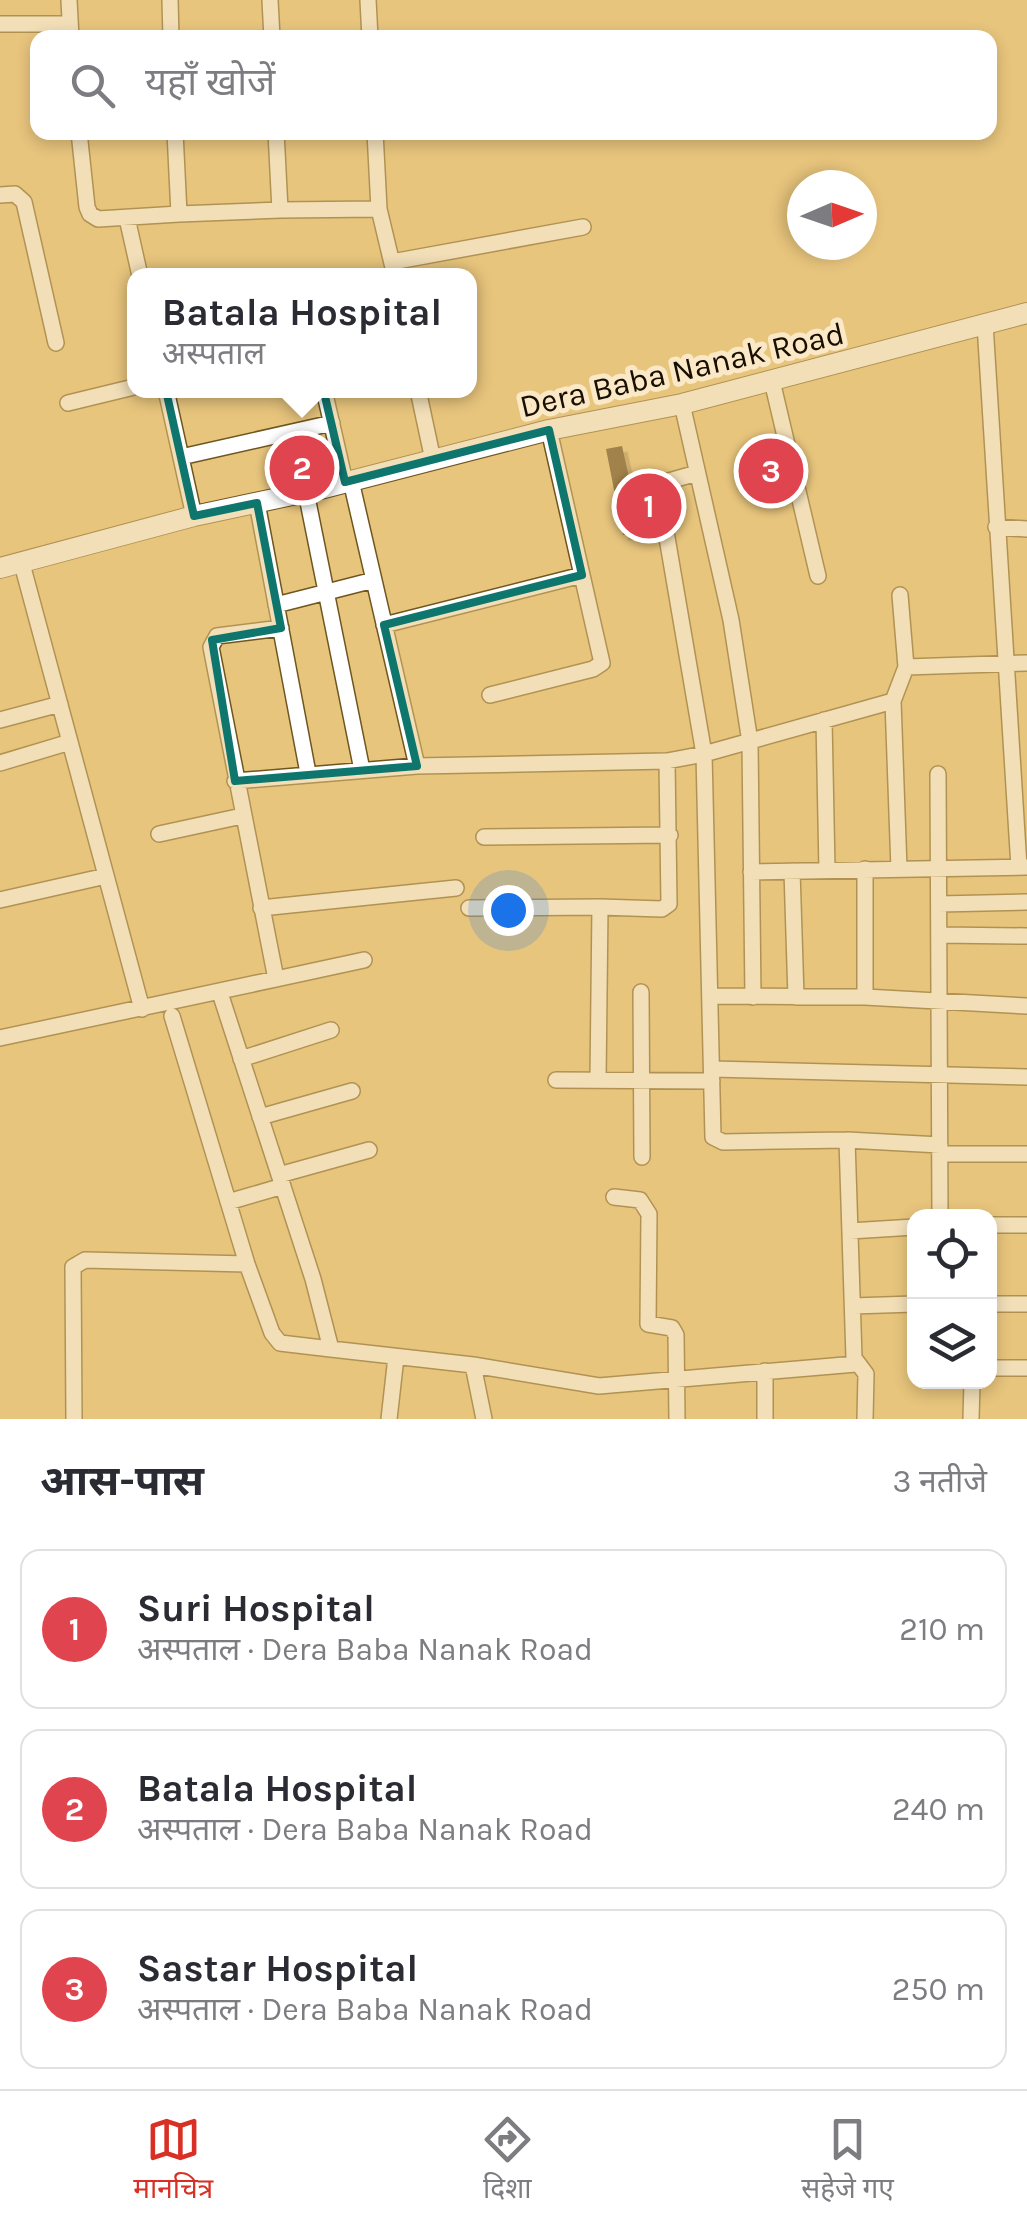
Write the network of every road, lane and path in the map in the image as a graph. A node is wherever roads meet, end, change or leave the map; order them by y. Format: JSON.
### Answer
{"nodes":[{"id":1,"x":69,"y":0,"type":"edge"},
{"id":2,"x":170,"y":0,"type":"edge"},
{"id":3,"x":270,"y":0,"type":"edge"},
{"id":4,"x":368,"y":0,"type":"edge"},
{"id":5,"x":0,"y":24,"type":"edge"},
{"id":6,"x":60,"y":30,"type":"edge"},
{"id":7,"x":70,"y":30,"type":"edge"},
{"id":8,"x":171,"y":30,"type":"edge"},
{"id":9,"x":272,"y":30,"type":"edge"},
{"id":10,"x":370,"y":30,"type":"edge"},
{"id":11,"x":80,"y":140,"type":"edge"},
{"id":12,"x":175,"y":140,"type":"edge"},
{"id":13,"x":276,"y":140,"type":"edge"},
{"id":14,"x":375,"y":140,"type":"edge"},
{"id":15,"x":0,"y":194,"type":"edge"},
{"id":16,"x":379,"y":208,"type":"junction"},
{"id":17,"x":280,"y":210,"type":"junction"},
{"id":18,"x":179,"y":214,"type":"junction"},
{"id":19,"x":127,"y":218,"type":"junction"},
{"id":20,"x":583,"y":227,"type":"dead end"},
{"id":21,"x":138,"y":268,"type":"edge"},
{"id":22,"x":393,"y":268,"type":"edge"},
{"id":23,"x":398,"y":268,"type":"edge"},
{"id":24,"x":1027,"y":313,"type":"edge"},
{"id":25,"x":985,"y":324,"type":"junction"},
{"id":26,"x":56,"y":344,"type":"dead end"},
{"id":27,"x":772,"y":381,"type":"junction"},
{"id":28,"x":127,"y":389,"type":"edge"},
{"id":29,"x":173,"y":398,"type":"edge"},
{"id":30,"x":326,"y":398,"type":"edge"},
{"id":31,"x":420,"y":398,"type":"edge"},
{"id":32,"x":68,"y":403,"type":"dead end"},
{"id":33,"x":682,"y":404,"type":"junction"},
{"id":34,"x":332,"y":424,"type":"junction"},
{"id":35,"x":549,"y":430,"type":"junction"},
{"id":36,"x":181,"y":457,"type":"junction"},
{"id":37,"x":433,"y":460,"type":"junction"},
{"id":38,"x":698,"y":473,"type":"junction"},
{"id":39,"x":348,"y":482,"type":"junction"},
{"id":40,"x":306,"y":492,"type":"junction"},
{"id":41,"x":256,"y":503,"type":"junction"},
{"id":42,"x":194,"y":516,"type":"junction"},
{"id":43,"x":996,"y":527,"type":"junction"},
{"id":44,"x":1027,"y":529,"type":"edge"},
{"id":45,"x":22,"y":564,"type":"junction"},
{"id":46,"x":0,"y":568,"type":"edge"},
{"id":47,"x":582,"y":575,"type":"junction"},
{"id":48,"x":818,"y":576,"type":"dead end"},
{"id":49,"x":374,"y":580,"type":"junction"},
{"id":50,"x":326,"y":592,"type":"junction"},
{"id":51,"x":900,"y":595,"type":"dead end"},
{"id":52,"x":276,"y":605,"type":"junction"},
{"id":53,"x":384,"y":624,"type":"junction"},
{"id":54,"x":280,"y":628,"type":"junction"},
{"id":55,"x":1004,"y":662,"type":"junction"},
{"id":56,"x":1027,"y":663,"type":"edge"},
{"id":57,"x":906,"y":667,"type":"junction"},
{"id":58,"x":490,"y":695,"type":"dead end"},
{"id":59,"x":894,"y":702,"type":"junction"},
{"id":60,"x":60,"y":704,"type":"junction"},
{"id":61,"x":0,"y":720,"type":"edge"},
{"id":62,"x":824,"y":720,"type":"junction"},
{"id":63,"x":70,"y":742,"type":"junction"},
{"id":64,"x":750,"y":742,"type":"junction"},
{"id":65,"x":704,"y":754,"type":"junction"},
{"id":66,"x":667,"y":761,"type":"junction"},
{"id":67,"x":0,"y":763,"type":"edge"},
{"id":68,"x":417,"y":766,"type":"junction"},
{"id":69,"x":362,"y":770,"type":"junction"},
{"id":70,"x":308,"y":773,"type":"junction"},
{"id":71,"x":938,"y":774,"type":"dead end"},
{"id":72,"x":236,"y":781,"type":"junction"},
{"id":73,"x":242,"y":816,"type":"junction"},
{"id":74,"x":159,"y":834,"type":"dead end"},
{"id":75,"x":670,"y":835,"type":"junction"},
{"id":76,"x":484,"y":837,"type":"dead end"},
{"id":77,"x":939,"y":867,"type":"junction"},
{"id":78,"x":1023,"y":867,"type":"edge"},
{"id":79,"x":899,"y":869,"type":"junction"},
{"id":80,"x":827,"y":870,"type":"junction"},
{"id":81,"x":864,"y":870,"type":"junction"},
{"id":82,"x":792,"y":871,"type":"junction"},
{"id":83,"x":751,"y":872,"type":"junction"},
{"id":84,"x":106,"y":876,"type":"junction"},
{"id":85,"x":456,"y":888,"type":"dead end"},
{"id":86,"x":0,"y":900,"type":"edge"},
{"id":87,"x":1027,"y":902,"type":"edge"},
{"id":88,"x":939,"y":904,"type":"junction"},
{"id":89,"x":600,"y":907,"type":"junction"},
{"id":90,"x":262,"y":908,"type":"junction"},
{"id":91,"x":469,"y":908,"type":"dead end"},
{"id":92,"x":939,"y":934,"type":"junction"},
{"id":93,"x":1027,"y":936,"type":"edge"},
{"id":94,"x":364,"y":960,"type":"dead end"},
{"id":95,"x":276,"y":979,"type":"junction"},
{"id":96,"x":220,"y":992,"type":"junction"},
{"id":97,"x":642,"y":992,"type":"dead end"},
{"id":98,"x":711,"y":996,"type":"junction"},
{"id":99,"x":752,"y":996,"type":"junction"},
{"id":100,"x":796,"y":997,"type":"junction"},
{"id":101,"x":864,"y":997,"type":"junction"},
{"id":102,"x":940,"y":1002,"type":"junction"},
{"id":103,"x":1027,"y":1006,"type":"edge"},
{"id":104,"x":142,"y":1009,"type":"junction"},
{"id":105,"x":172,"y":1016,"type":"dead end"},
{"id":106,"x":331,"y":1030,"type":"dead end"},
{"id":107,"x":0,"y":1038,"type":"edge"},
{"id":108,"x":241,"y":1059,"type":"junction"},
{"id":109,"x":712,"y":1075,"type":"junction"},
{"id":110,"x":938,"y":1076,"type":"junction"},
{"id":111,"x":1027,"y":1077,"type":"edge"},
{"id":112,"x":556,"y":1080,"type":"dead end"},
{"id":113,"x":598,"y":1080,"type":"junction"},
{"id":114,"x":642,"y":1081,"type":"junction"},
{"id":115,"x":352,"y":1091,"type":"dead end"},
{"id":116,"x":260,"y":1117,"type":"junction"},
{"id":117,"x":847,"y":1140,"type":"junction"},
{"id":118,"x":369,"y":1150,"type":"dead end"},
{"id":119,"x":940,"y":1150,"type":"junction"},
{"id":120,"x":1027,"y":1154,"type":"edge"},
{"id":121,"x":642,"y":1157,"type":"dead end"},
{"id":122,"x":281,"y":1181,"type":"junction"},
{"id":123,"x":614,"y":1198,"type":"dead end"},
{"id":124,"x":228,"y":1202,"type":"junction"},
{"id":125,"x":940,"y":1209,"type":"edge"},
{"id":126,"x":997,"y":1225,"type":"edge"},
{"id":127,"x":1027,"y":1225,"type":"edge"},
{"id":128,"x":907,"y":1227,"type":"edge"},
{"id":129,"x":850,"y":1231,"type":"junction"},
{"id":130,"x":247,"y":1264,"type":"junction"},
{"id":131,"x":907,"y":1304,"type":"edge"},
{"id":132,"x":997,"y":1304,"type":"edge"},
{"id":133,"x":1027,"y":1304,"type":"edge"},
{"id":134,"x":852,"y":1306,"type":"junction"},
{"id":135,"x":332,"y":1349,"type":"junction"},
{"id":136,"x":396,"y":1358,"type":"junction"},
{"id":137,"x":856,"y":1364,"type":"junction"},
{"id":138,"x":472,"y":1365,"type":"junction"},
{"id":139,"x":997,"y":1368,"type":"edge"},
{"id":140,"x":1027,"y":1368,"type":"edge"},
{"id":141,"x":765,"y":1371,"type":"junction"},
{"id":142,"x":677,"y":1379,"type":"junction"},
{"id":143,"x":972,"y":1389,"type":"edge"},
{"id":144,"x":74,"y":1419,"type":"edge"},
{"id":145,"x":389,"y":1419,"type":"edge"},
{"id":146,"x":484,"y":1419,"type":"edge"},
{"id":147,"x":678,"y":1419,"type":"edge"},
{"id":148,"x":766,"y":1419,"type":"edge"},
{"id":149,"x":865,"y":1419,"type":"edge"},
{"id":150,"x":970,"y":1419,"type":"edge"}],
"edges":[{"from":1,"to":7,"type":"street"},
{"from":2,"to":8,"type":"street"},
{"from":3,"to":9,"type":"street"},
{"from":4,"to":10,"type":"street"},
{"from":5,"to":6,"type":"street"},
{"from":11,"to":19,"type":"street"},
{"from":12,"to":18,"type":"street"},
{"from":13,"to":17,"type":"street"},
{"from":14,"to":16,"type":"street"},
{"from":15,"to":26,"type":"street"},
{"from":16,"to":17,"type":"street"},
{"from":16,"to":22,"type":"street"},
{"from":17,"to":18,"type":"street"},
{"from":18,"to":19,"type":"street"},
{"from":19,"to":21,"type":"street"},
{"from":20,"to":23,"type":"street"},
{"from":24,"to":25,"type":"main road","name":"Dera Baba Nanak Road"},
{"from":25,"to":27,"type":"main road","name":"Dera Baba Nanak Road"},
{"from":25,"to":43,"type":"street"},
{"from":27,"to":33,"type":"main road","name":"Dera Baba Nanak Road"},
{"from":27,"to":48,"type":"street"},
{"from":28,"to":32,"type":"street"},
{"from":29,"to":36,"type":"street"},
{"from":30,"to":34,"type":"street"},
{"from":31,"to":37,"type":"street"},
{"from":33,"to":35,"type":"main road","name":"Dera Baba Nanak Road"},
{"from":33,"to":38,"type":"street"},
{"from":34,"to":36,"type":"street"},
{"from":34,"to":39,"type":"street"},
{"from":35,"to":37,"type":"main road","name":"Dera Baba Nanak Road"},
{"from":35,"to":47,"type":"street"},
{"from":36,"to":42,"type":"street"},
{"from":37,"to":39,"type":"main road","name":"Dera Baba Nanak Road"},
{"from":38,"to":64,"type":"street"},
{"from":38,"to":65,"type":"street"},
{"from":39,"to":40,"type":"main road","name":"Dera Baba Nanak Road"},
{"from":39,"to":49,"type":"street"},
{"from":40,"to":41,"type":"main road","name":"Dera Baba Nanak Road"},
{"from":40,"to":50,"type":"street"},
{"from":41,"to":42,"type":"main road","name":"Dera Baba Nanak Road"},
{"from":41,"to":52,"type":"street"},
{"from":42,"to":45,"type":"main road","name":"Dera Baba Nanak Road"},
{"from":43,"to":44,"type":"street"},
{"from":43,"to":55,"type":"street"},
{"from":45,"to":46,"type":"main road","name":"Dera Baba Nanak Road"},
{"from":45,"to":60,"type":"street"},
{"from":47,"to":53,"type":"street"},
{"from":47,"to":58,"type":"street"},
{"from":49,"to":50,"type":"street"},
{"from":49,"to":53,"type":"street"},
{"from":50,"to":52,"type":"street"},
{"from":50,"to":69,"type":"street"},
{"from":51,"to":57,"type":"street"},
{"from":52,"to":54,"type":"street"},
{"from":53,"to":68,"type":"street"},
{"from":54,"to":70,"type":"street"},
{"from":54,"to":72,"type":"street"},
{"from":55,"to":56,"type":"street"},
{"from":55,"to":57,"type":"street"},
{"from":55,"to":78,"type":"street"},
{"from":57,"to":59,"type":"street"},
{"from":59,"to":62,"type":"street"},
{"from":59,"to":79,"type":"street"},
{"from":60,"to":61,"type":"street"},
{"from":60,"to":63,"type":"street"},
{"from":62,"to":64,"type":"street"},
{"from":62,"to":80,"type":"street"},
{"from":63,"to":67,"type":"street"},
{"from":63,"to":84,"type":"street"},
{"from":64,"to":65,"type":"street"},
{"from":64,"to":83,"type":"street"},
{"from":65,"to":66,"type":"street"},
{"from":65,"to":98,"type":"street"},
{"from":66,"to":68,"type":"street"},
{"from":66,"to":75,"type":"street"},
{"from":68,"to":69,"type":"street"},
{"from":69,"to":70,"type":"street"},
{"from":70,"to":72,"type":"street"},
{"from":71,"to":77,"type":"street"},
{"from":72,"to":73,"type":"street"},
{"from":73,"to":74,"type":"street"},
{"from":73,"to":90,"type":"street"},
{"from":75,"to":76,"type":"street"},
{"from":75,"to":89,"type":"street"},
{"from":77,"to":78,"type":"street"},
{"from":77,"to":79,"type":"street"},
{"from":77,"to":88,"type":"street"},
{"from":79,"to":81,"type":"street"},
{"from":80,"to":81,"type":"street"},
{"from":80,"to":82,"type":"street"},
{"from":81,"to":101,"type":"street"},
{"from":82,"to":83,"type":"street"},
{"from":82,"to":100,"type":"street"},
{"from":83,"to":99,"type":"street"},
{"from":84,"to":86,"type":"street"},
{"from":84,"to":104,"type":"street"},
{"from":85,"to":90,"type":"street"},
{"from":87,"to":88,"type":"street"},
{"from":88,"to":92,"type":"street"},
{"from":89,"to":91,"type":"street"},
{"from":89,"to":113,"type":"street"},
{"from":90,"to":95,"type":"street"},
{"from":92,"to":93,"type":"street"},
{"from":92,"to":102,"type":"street"},
{"from":94,"to":95,"type":"street"},
{"from":95,"to":96,"type":"street"},
{"from":96,"to":104,"type":"street"},
{"from":96,"to":108,"type":"street"},
{"from":97,"to":114,"type":"street"},
{"from":98,"to":99,"type":"street"},
{"from":98,"to":109,"type":"street"},
{"from":99,"to":100,"type":"street"},
{"from":100,"to":101,"type":"street"},
{"from":101,"to":102,"type":"street"},
{"from":102,"to":103,"type":"street"},
{"from":102,"to":110,"type":"street"},
{"from":104,"to":107,"type":"street"},
{"from":105,"to":124,"type":"street"},
{"from":106,"to":108,"type":"street"},
{"from":108,"to":116,"type":"street"},
{"from":109,"to":110,"type":"street"},
{"from":109,"to":114,"type":"street"},
{"from":109,"to":117,"type":"street"},
{"from":110,"to":111,"type":"street"},
{"from":110,"to":119,"type":"street"},
{"from":112,"to":113,"type":"street"},
{"from":113,"to":114,"type":"street"},
{"from":114,"to":121,"type":"street"},
{"from":115,"to":116,"type":"street"},
{"from":116,"to":122,"type":"street"},
{"from":117,"to":119,"type":"street"},
{"from":117,"to":129,"type":"street"},
{"from":118,"to":122,"type":"street"},
{"from":119,"to":120,"type":"street"},
{"from":119,"to":125,"type":"street"},
{"from":122,"to":124,"type":"street"},
{"from":122,"to":135,"type":"street"},
{"from":123,"to":142,"type":"street"},
{"from":124,"to":130,"type":"street"},
{"from":126,"to":127,"type":"street"},
{"from":128,"to":129,"type":"street"},
{"from":129,"to":134,"type":"street"},
{"from":130,"to":135,"type":"street"},
{"from":130,"to":144,"type":"street"},
{"from":131,"to":134,"type":"street"},
{"from":132,"to":133,"type":"street"},
{"from":134,"to":137,"type":"street"},
{"from":135,"to":136,"type":"street"},
{"from":136,"to":138,"type":"street"},
{"from":136,"to":145,"type":"street"},
{"from":137,"to":141,"type":"street"},
{"from":137,"to":149,"type":"street"},
{"from":138,"to":142,"type":"street"},
{"from":138,"to":146,"type":"street"},
{"from":139,"to":140,"type":"street"},
{"from":141,"to":142,"type":"street"},
{"from":141,"to":148,"type":"street"},
{"from":142,"to":147,"type":"street"},
{"from":143,"to":150,"type":"street"}]}
